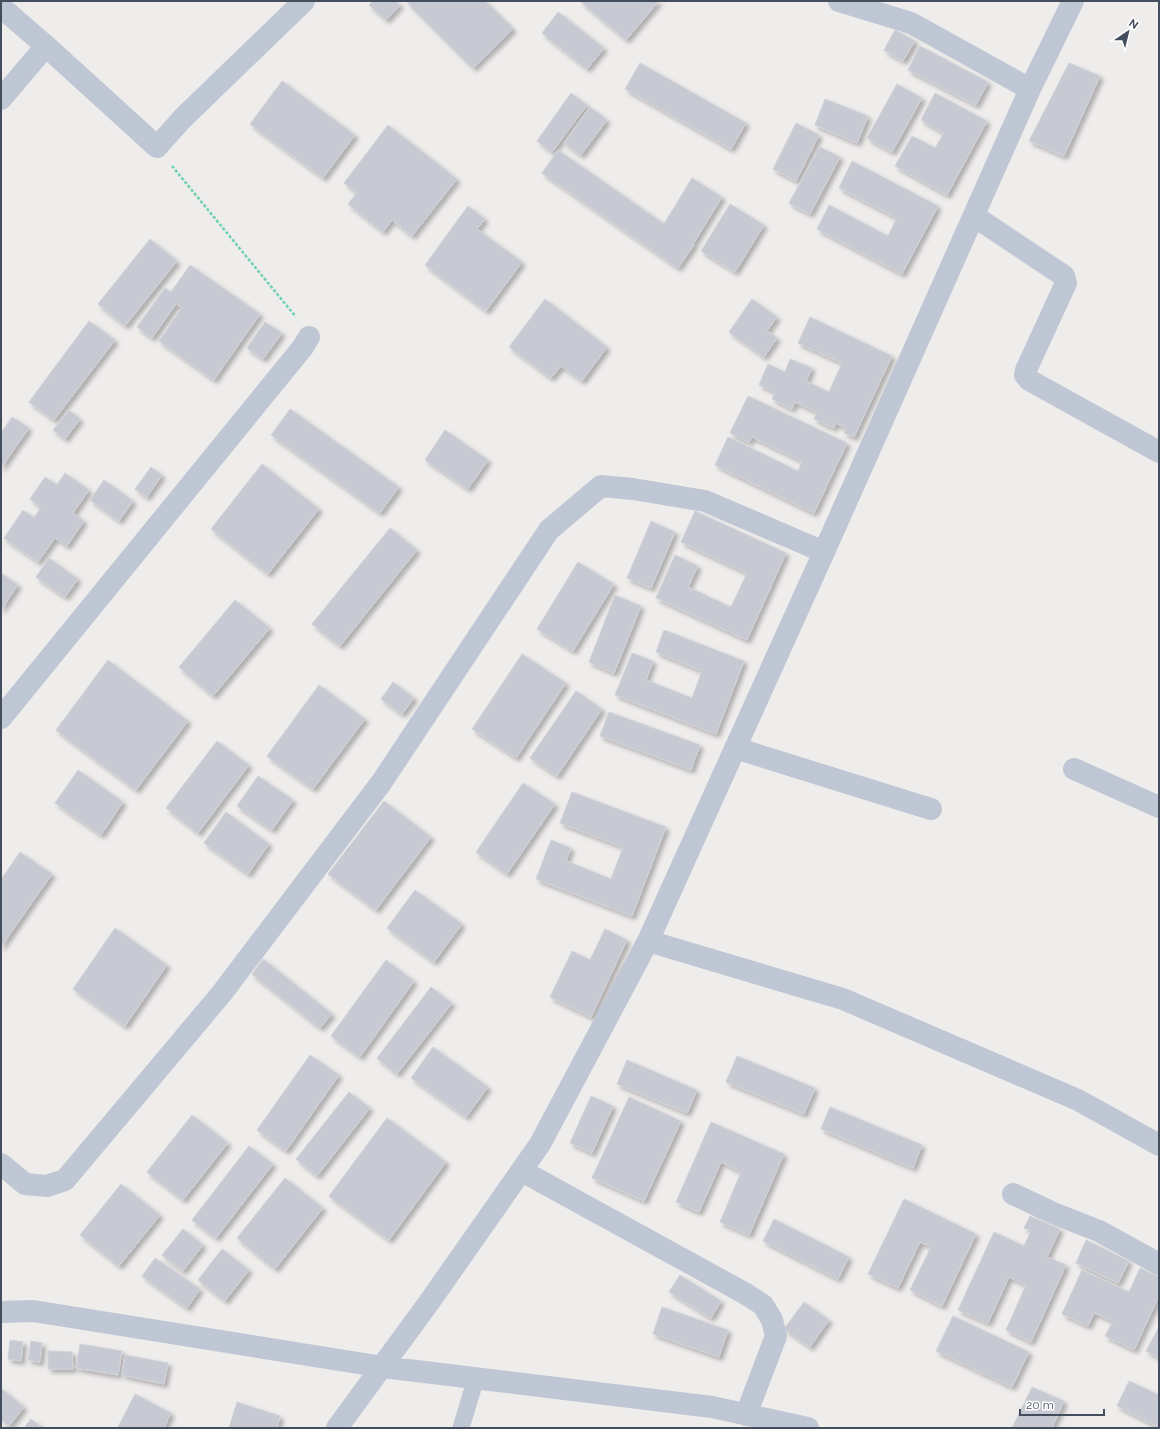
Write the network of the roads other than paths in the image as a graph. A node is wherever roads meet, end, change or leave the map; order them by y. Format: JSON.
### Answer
{"nodes":[{"id":1,"x":304,"y":1,"type":"edge"},
{"id":2,"x":839,"y":1,"type":"edge"},
{"id":3,"x":1073,"y":1,"type":"edge"},
{"id":4,"x":1,"y":7,"type":"edge"},
{"id":5,"x":46,"y":46,"type":"junction"},
{"id":6,"x":1030,"y":89,"type":"junction"},
{"id":7,"x":1,"y":99,"type":"edge"},
{"id":8,"x":974,"y":216,"type":"junction"},
{"id":9,"x":309,"y":337,"type":"road end"},
{"id":10,"x":1159,"y":452,"type":"edge"},
{"id":11,"x":824,"y":552,"type":"junction"},
{"id":12,"x":1,"y":718,"type":"edge"},
{"id":13,"x":735,"y":748,"type":"junction"},
{"id":14,"x":1074,"y":769,"type":"dead end"},
{"id":15,"x":1159,"y":807,"type":"edge"},
{"id":16,"x":931,"y":809,"type":"dead end"},
{"id":17,"x":648,"y":940,"type":"junction"},
{"id":18,"x":1159,"y":1145,"type":"edge"},
{"id":19,"x":1,"y":1164,"type":"edge"},
{"id":20,"x":522,"y":1170,"type":"junction"},
{"id":21,"x":1013,"y":1194,"type":"dead end"},
{"id":22,"x":1159,"y":1264,"type":"edge"},
{"id":23,"x":1,"y":1312,"type":"edge"},
{"id":24,"x":383,"y":1367,"type":"junction"},
{"id":25,"x":476,"y":1378,"type":"junction"},
{"id":26,"x":746,"y":1415,"type":"junction"},
{"id":27,"x":337,"y":1428,"type":"edge"},
{"id":28,"x":461,"y":1428,"type":"edge"},
{"id":29,"x":808,"y":1428,"type":"edge"}],
"edges":[{"from":1,"to":5,"type":"street"},
{"from":2,"to":6,"type":"street"},
{"from":3,"to":6,"type":"street"},
{"from":4,"to":5,"type":"street"},
{"from":5,"to":7,"type":"street"},
{"from":6,"to":8,"type":"street"},
{"from":8,"to":10,"type":"street"},
{"from":8,"to":11,"type":"street"},
{"from":9,"to":12,"type":"street"},
{"from":11,"to":13,"type":"street"},
{"from":11,"to":19,"type":"street"},
{"from":13,"to":16,"type":"street"},
{"from":13,"to":17,"type":"street"},
{"from":14,"to":15,"type":"street"},
{"from":17,"to":18,"type":"street"},
{"from":17,"to":20,"type":"street"},
{"from":20,"to":24,"type":"street"},
{"from":20,"to":26,"type":"street"},
{"from":21,"to":22,"type":"street"},
{"from":23,"to":24,"type":"street"},
{"from":24,"to":25,"type":"street"},
{"from":24,"to":27,"type":"street"},
{"from":25,"to":26,"type":"street"},
{"from":25,"to":28,"type":"lane"},
{"from":26,"to":29,"type":"street"}]}
